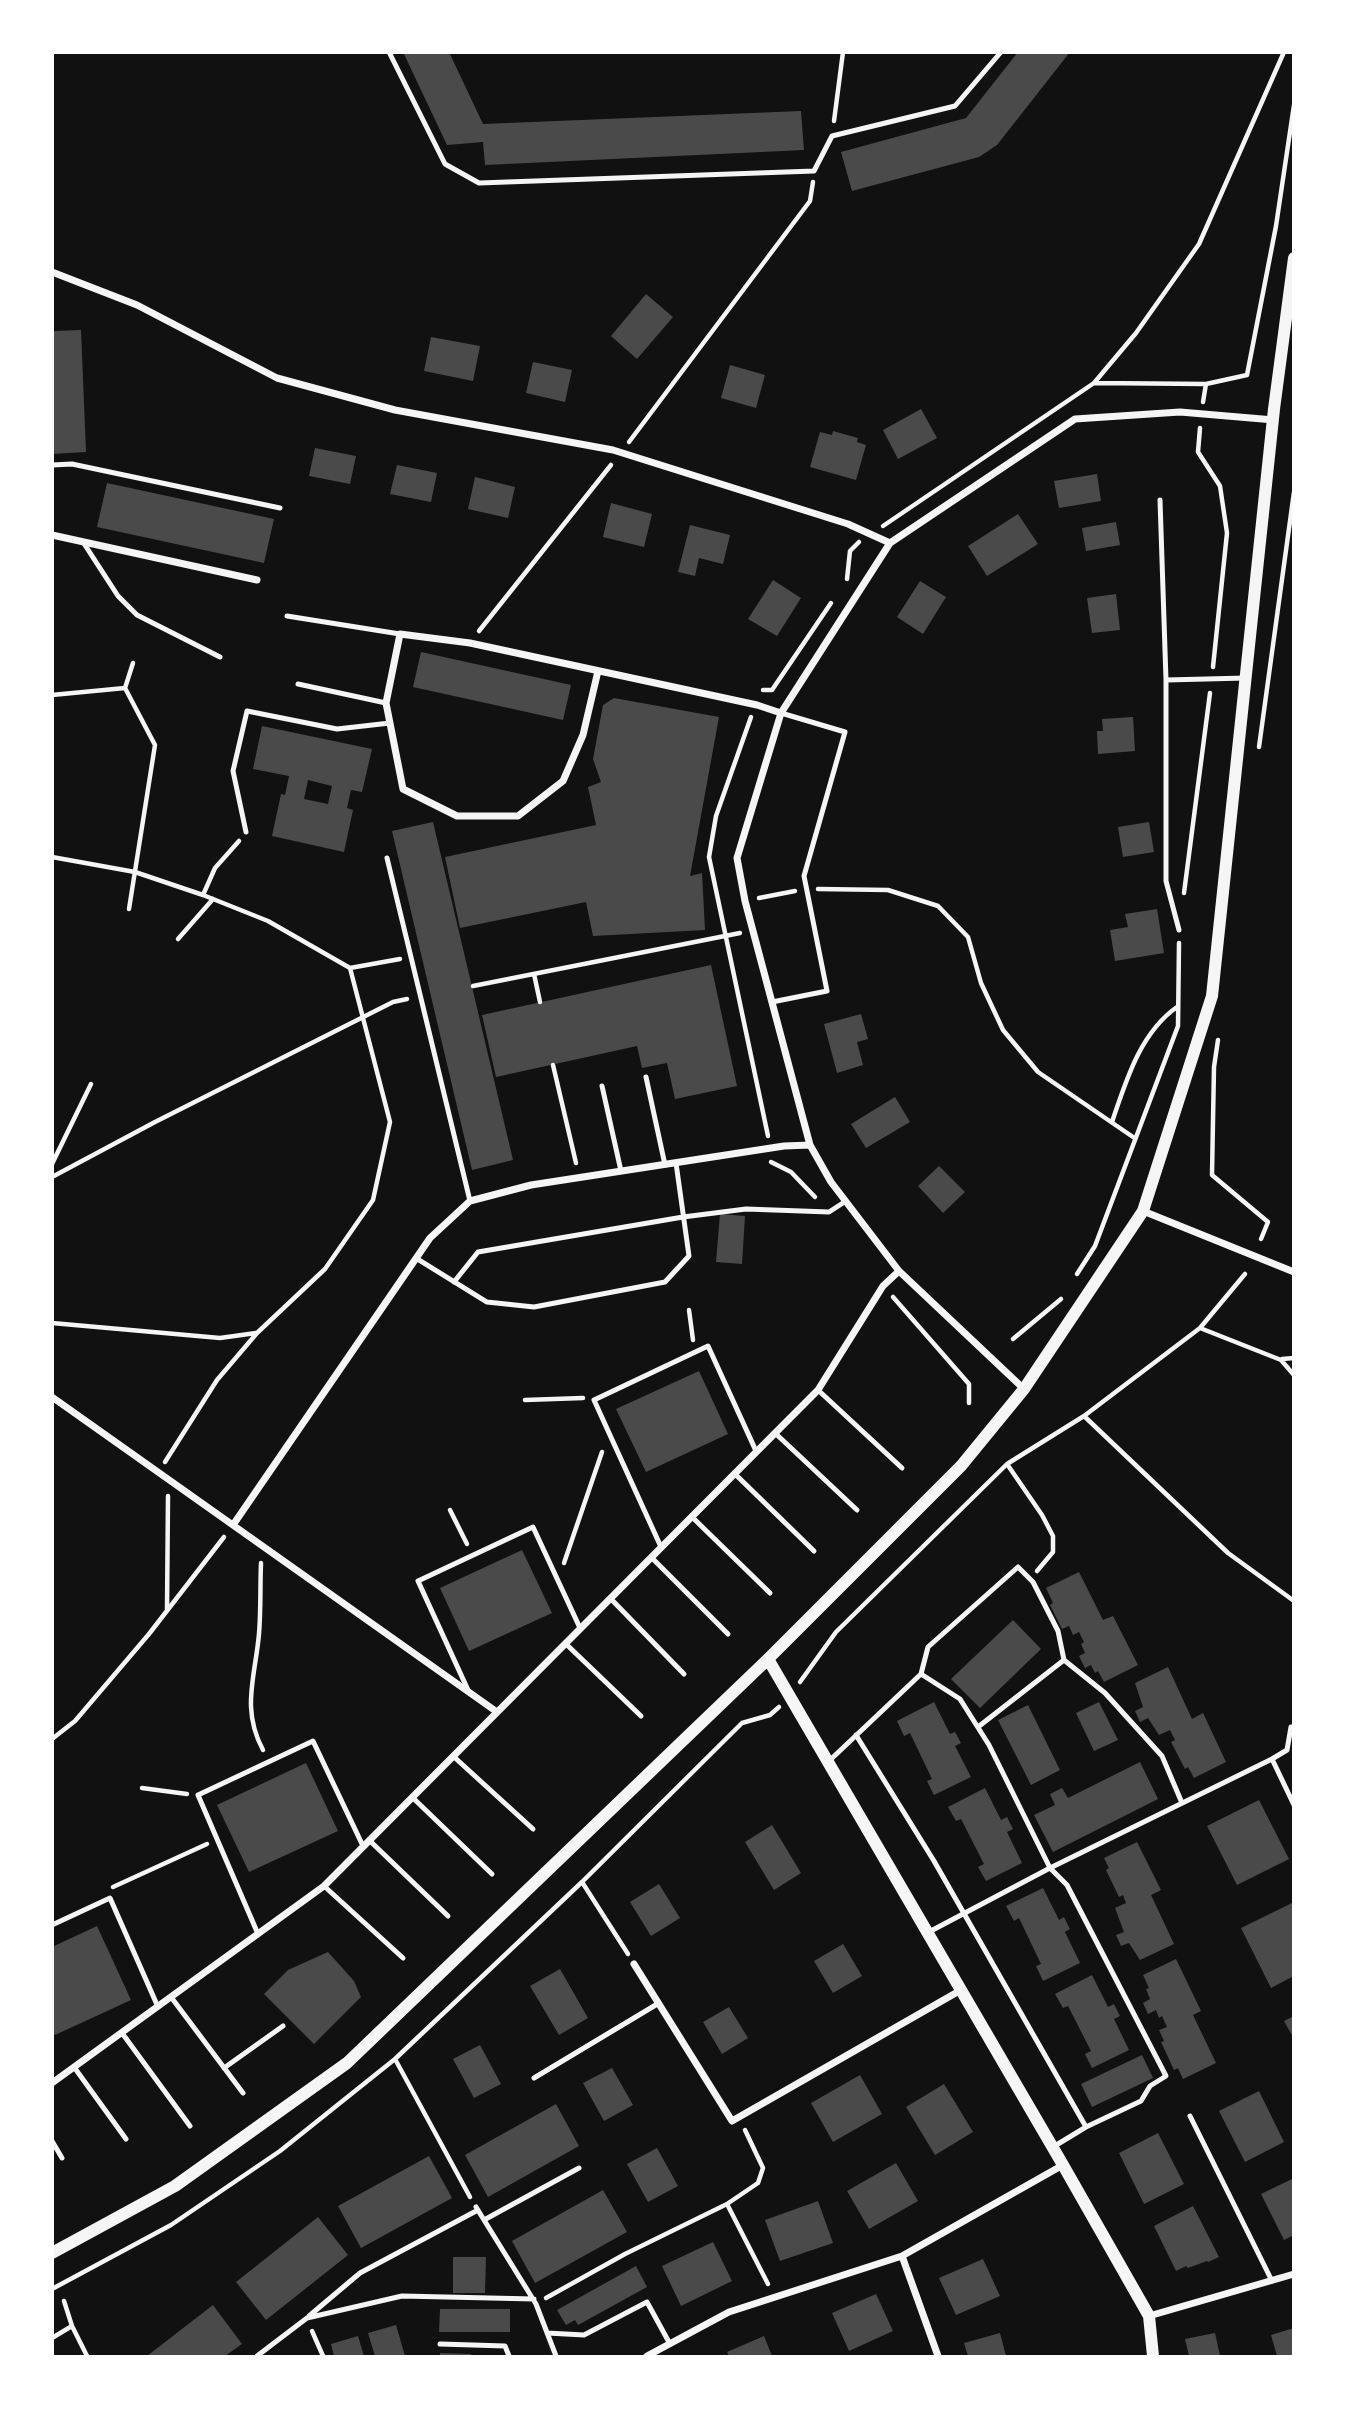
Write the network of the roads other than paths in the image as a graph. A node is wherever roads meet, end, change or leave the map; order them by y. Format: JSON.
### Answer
{"nodes":[{"id":1,"x":389,"y":52,"type":"edge"},
{"id":2,"x":1001,"y":52,"type":"edge"},
{"id":3,"x":1293,"y":258,"type":"edge"},
{"id":4,"x":52,"y":272,"type":"edge"},
{"id":5,"x":1274,"y":420,"type":"junction"},
{"id":6,"x":52,"y":465,"type":"edge"},
{"id":7,"x":1160,"y":500,"type":"dead end"},
{"id":8,"x":279,"y":508,"type":"dead end"},
{"id":9,"x":52,"y":535,"type":"edge"},
{"id":10,"x":83,"y":542,"type":"junction"},
{"id":11,"x":890,"y":542,"type":"junction"},
{"id":12,"x":257,"y":580,"type":"dead end"},
{"id":13,"x":287,"y":616,"type":"dead end"},
{"id":14,"x":400,"y":634,"type":"junction"},
{"id":15,"x":220,"y":657,"type":"dead end"},
{"id":16,"x":598,"y":671,"type":"junction"},
{"id":17,"x":1246,"y":678,"type":"junction"},
{"id":18,"x":1166,"y":680,"type":"junction"},
{"id":19,"x":298,"y":684,"type":"dead end"},
{"id":20,"x":386,"y":703,"type":"junction"},
{"id":21,"x":781,"y":713,"type":"junction"},
{"id":22,"x":390,"y":723,"type":"junction"},
{"id":23,"x":246,"y":832,"type":"road end"},
{"id":24,"x":387,"y":858,"type":"dead end"},
{"id":25,"x":1179,"y":930,"type":"road end"},
{"id":26,"x":772,"y":1002,"type":"junction"},
{"id":27,"x":646,"y":1077,"type":"dead end"},
{"id":28,"x":602,"y":1086,"type":"dead end"},
{"id":29,"x":810,"y":1145,"type":"junction"},
{"id":30,"x":676,"y":1163,"type":"junction"},
{"id":31,"x":665,"y":1164,"type":"junction"},
{"id":32,"x":621,"y":1171,"type":"junction"},
{"id":33,"x":470,"y":1201,"type":"junction"},
{"id":34,"x":846,"y":1201,"type":"junction"},
{"id":35,"x":1143,"y":1211,"type":"junction"},
{"id":36,"x":684,"y":1217,"type":"junction"},
{"id":37,"x":416,"y":1258,"type":"junction"},
{"id":38,"x":899,"y":1270,"type":"junction"},
{"id":39,"x":1293,"y":1272,"type":"edge"},
{"id":40,"x":454,"y":1282,"type":"junction"},
{"id":41,"x":1024,"y":1389,"type":"junction"},
{"id":42,"x":818,"y":1390,"type":"junction"},
{"id":43,"x":52,"y":1396,"type":"edge"},
{"id":44,"x":775,"y":1433,"type":"junction"},
{"id":45,"x":756,"y":1451,"type":"junction"},
{"id":46,"x":902,"y":1468,"type":"dead end"},
{"id":47,"x":734,"y":1474,"type":"junction"},
{"id":48,"x":857,"y":1510,"type":"dead end"},
{"id":49,"x":691,"y":1516,"type":"junction"},
{"id":50,"x":233,"y":1525,"type":"junction"},
{"id":51,"x":661,"y":1547,"type":"junction"},
{"id":52,"x":814,"y":1551,"type":"dead end"},
{"id":53,"x":651,"y":1557,"type":"junction"},
{"id":54,"x":771,"y":1593,"type":"dead end"},
{"id":55,"x":610,"y":1598,"type":"junction"},
{"id":56,"x":580,"y":1628,"type":"junction"},
{"id":57,"x":728,"y":1634,"type":"dead end"},
{"id":58,"x":565,"y":1643,"type":"junction"},
{"id":59,"x":768,"y":1659,"type":"junction"},
{"id":60,"x":1063,"y":1660,"type":"junction"},
{"id":61,"x":684,"y":1674,"type":"dead end"},
{"id":62,"x":921,"y":1674,"type":"junction"},
{"id":63,"x":468,"y":1690,"type":"junction"},
{"id":64,"x":497,"y":1712,"type":"junction"},
{"id":65,"x":640,"y":1716,"type":"dead end"},
{"id":66,"x":978,"y":1727,"type":"junction"},
{"id":67,"x":1290,"y":1727,"type":"dead end"},
{"id":68,"x":856,"y":1735,"type":"junction"},
{"id":69,"x":453,"y":1756,"type":"junction"},
{"id":70,"x":1272,"y":1759,"type":"junction"},
{"id":71,"x":828,"y":1762,"type":"junction"},
{"id":72,"x":412,"y":1797,"type":"junction"},
{"id":73,"x":1182,"y":1803,"type":"junction"},
{"id":74,"x":1293,"y":1805,"type":"edge"},
{"id":75,"x":533,"y":1829,"type":"dead end"},
{"id":76,"x":366,"y":1843,"type":"junction"},
{"id":77,"x":1051,"y":1868,"type":"junction"},
{"id":78,"x":492,"y":1874,"type":"dead end"},
{"id":79,"x":324,"y":1886,"type":"junction"},
{"id":80,"x":964,"y":1914,"type":"junction"},
{"id":81,"x":448,"y":1916,"type":"dead end"},
{"id":82,"x":52,"y":1925,"type":"edge"},
{"id":83,"x":928,"y":1933,"type":"junction"},
{"id":84,"x":258,"y":1934,"type":"junction"},
{"id":85,"x":403,"y":1958,"type":"dead end"},
{"id":86,"x":634,"y":1964,"type":"road end"},
{"id":87,"x":961,"y":1990,"type":"junction"},
{"id":88,"x":171,"y":1997,"type":"junction"},
{"id":89,"x":659,"y":2003,"type":"junction"},
{"id":90,"x":158,"y":2007,"type":"junction"},
{"id":91,"x":283,"y":2026,"type":"dead end"},
{"id":92,"x":122,"y":2033,"type":"junction"},
{"id":93,"x":74,"y":2067,"type":"junction"},
{"id":94,"x":224,"y":2068,"type":"junction"},
{"id":95,"x":534,"y":2078,"type":"dead end"},
{"id":96,"x":53,"y":2081,"type":"edge"},
{"id":97,"x":243,"y":2092,"type":"dead end"},
{"id":98,"x":1190,"y":2116,"type":"dead end"},
{"id":99,"x":190,"y":2126,"type":"dead end"},
{"id":100,"x":1086,"y":2127,"type":"junction"},
{"id":101,"x":126,"y":2138,"type":"dead end"},
{"id":102,"x":52,"y":2141,"type":"edge"},
{"id":103,"x":1053,"y":2147,"type":"junction"},
{"id":104,"x":62,"y":2158,"type":"dead end"},
{"id":105,"x":1063,"y":2165,"type":"junction"},
{"id":106,"x":579,"y":2168,"type":"dead end"},
{"id":107,"x":484,"y":2220,"type":"junction"},
{"id":108,"x":52,"y":2253,"type":"edge"},
{"id":109,"x":902,"y":2256,"type":"junction"},
{"id":110,"x":1293,"y":2274,"type":"edge"},
{"id":111,"x":1272,"y":2280,"type":"junction"},
{"id":112,"x":535,"y":2302,"type":"junction"},
{"id":113,"x":1149,"y":2316,"type":"junction"},
{"id":114,"x":307,"y":2318,"type":"junction"},
{"id":115,"x":547,"y":2333,"type":"junction"},
{"id":116,"x":440,"y":2344,"type":"dead end"},
{"id":117,"x":670,"y":2344,"type":"junction"},
{"id":118,"x":257,"y":2357,"type":"edge"},
{"id":119,"x":509,"y":2357,"type":"edge"},
{"id":120,"x":555,"y":2357,"type":"edge"},
{"id":121,"x":647,"y":2357,"type":"edge"},
{"id":122,"x":938,"y":2357,"type":"edge"},
{"id":123,"x":1153,"y":2357,"type":"edge"}],
"edges":[{"from":1,"to":2,"type":"lane"},
{"from":3,"to":5,"type":"street"},
{"from":4,"to":11,"type":"street"},
{"from":5,"to":11,"type":"street"},
{"from":5,"to":17,"type":"street"},
{"from":6,"to":8,"type":"lane"},
{"from":7,"to":18,"type":"lane"},
{"from":9,"to":10,"type":"street"},
{"from":10,"to":12,"type":"street"},
{"from":10,"to":15,"type":"lane"},
{"from":11,"to":21,"type":"street"},
{"from":13,"to":14,"type":"lane"},
{"from":14,"to":16,"type":"street"},
{"from":14,"to":20,"type":"street"},
{"from":16,"to":21,"type":"street"},
{"from":16,"to":22,"type":"street"},
{"from":17,"to":18,"type":"lane"},
{"from":17,"to":35,"type":"street"},
{"from":18,"to":25,"type":"lane"},
{"from":19,"to":20,"type":"lane"},
{"from":20,"to":22,"type":"street"},
{"from":21,"to":26,"type":"street"},
{"from":21,"to":26,"type":"lane"},
{"from":22,"to":23,"type":"lane"},
{"from":24,"to":33,"type":"lane"},
{"from":26,"to":29,"type":"street"},
{"from":27,"to":31,"type":"lane"},
{"from":28,"to":32,"type":"lane"},
{"from":29,"to":30,"type":"street"},
{"from":29,"to":34,"type":"street"},
{"from":30,"to":31,"type":"street"},
{"from":30,"to":36,"type":"lane"},
{"from":31,"to":32,"type":"street"},
{"from":32,"to":33,"type":"street"},
{"from":33,"to":37,"type":"street"},
{"from":34,"to":36,"type":"lane"},
{"from":34,"to":38,"type":"street"},
{"from":35,"to":39,"type":"street"},
{"from":35,"to":41,"type":"street"},
{"from":36,"to":40,"type":"lane"},
{"from":36,"to":40,"type":"lane"},
{"from":37,"to":40,"type":"lane"},
{"from":37,"to":50,"type":"street"},
{"from":38,"to":41,"type":"street"},
{"from":38,"to":42,"type":"street"},
{"from":41,"to":59,"type":"street"},
{"from":42,"to":44,"type":"street"},
{"from":42,"to":46,"type":"lane"},
{"from":43,"to":50,"type":"street"},
{"from":44,"to":45,"type":"street"},
{"from":44,"to":48,"type":"lane"},
{"from":45,"to":47,"type":"street"},
{"from":45,"to":51,"type":"lane"},
{"from":47,"to":49,"type":"street"},
{"from":47,"to":52,"type":"lane"},
{"from":49,"to":51,"type":"street"},
{"from":49,"to":54,"type":"lane"},
{"from":50,"to":63,"type":"street"},
{"from":51,"to":53,"type":"street"},
{"from":53,"to":55,"type":"street"},
{"from":53,"to":57,"type":"lane"},
{"from":55,"to":56,"type":"street"},
{"from":55,"to":61,"type":"lane"},
{"from":56,"to":58,"type":"street"},
{"from":56,"to":63,"type":"lane"},
{"from":58,"to":64,"type":"street"},
{"from":58,"to":65,"type":"lane"},
{"from":59,"to":71,"type":"street"},
{"from":59,"to":108,"type":"street"},
{"from":60,"to":62,"type":"lane"},
{"from":60,"to":66,"type":"lane"},
{"from":60,"to":73,"type":"lane"},
{"from":62,"to":66,"type":"lane"},
{"from":62,"to":68,"type":"lane"},
{"from":63,"to":64,"type":"street"},
{"from":64,"to":69,"type":"street"},
{"from":66,"to":77,"type":"lane"},
{"from":67,"to":70,"type":"lane"},
{"from":68,"to":71,"type":"lane"},
{"from":68,"to":80,"type":"lane"},
{"from":69,"to":72,"type":"street"},
{"from":69,"to":75,"type":"lane"},
{"from":70,"to":73,"type":"lane"},
{"from":70,"to":74,"type":"lane"},
{"from":71,"to":83,"type":"street"},
{"from":72,"to":76,"type":"street"},
{"from":72,"to":78,"type":"lane"},
{"from":73,"to":77,"type":"lane"},
{"from":76,"to":79,"type":"street"},
{"from":76,"to":81,"type":"lane"},
{"from":76,"to":84,"type":"lane"},
{"from":77,"to":80,"type":"lane"},
{"from":77,"to":100,"type":"lane"},
{"from":79,"to":84,"type":"street"},
{"from":79,"to":85,"type":"lane"},
{"from":80,"to":83,"type":"lane"},
{"from":80,"to":100,"type":"lane"},
{"from":82,"to":90,"type":"lane"},
{"from":83,"to":87,"type":"street"},
{"from":84,"to":88,"type":"street"},
{"from":86,"to":89,"type":"street"},
{"from":87,"to":89,"type":"street"},
{"from":87,"to":103,"type":"street"},
{"from":88,"to":90,"type":"street"},
{"from":88,"to":94,"type":"lane"},
{"from":89,"to":95,"type":"lane"},
{"from":90,"to":92,"type":"street"},
{"from":91,"to":94,"type":"lane"},
{"from":92,"to":93,"type":"street"},
{"from":92,"to":99,"type":"lane"},
{"from":93,"to":96,"type":"street"},
{"from":93,"to":101,"type":"lane"},
{"from":94,"to":97,"type":"lane"},
{"from":98,"to":111,"type":"lane"},
{"from":100,"to":103,"type":"lane"},
{"from":102,"to":104,"type":"lane"},
{"from":103,"to":105,"type":"street"},
{"from":105,"to":109,"type":"street"},
{"from":105,"to":113,"type":"street"},
{"from":106,"to":107,"type":"lane"},
{"from":107,"to":112,"type":"lane"},
{"from":107,"to":114,"type":"lane"},
{"from":109,"to":117,"type":"street"},
{"from":109,"to":122,"type":"street"},
{"from":110,"to":111,"type":"street"},
{"from":111,"to":113,"type":"street"},
{"from":112,"to":114,"type":"lane"},
{"from":112,"to":115,"type":"lane"},
{"from":113,"to":123,"type":"street"},
{"from":114,"to":118,"type":"lane"},
{"from":115,"to":117,"type":"lane"},
{"from":115,"to":120,"type":"lane"},
{"from":116,"to":119,"type":"lane"},
{"from":117,"to":121,"type":"street"}]}
